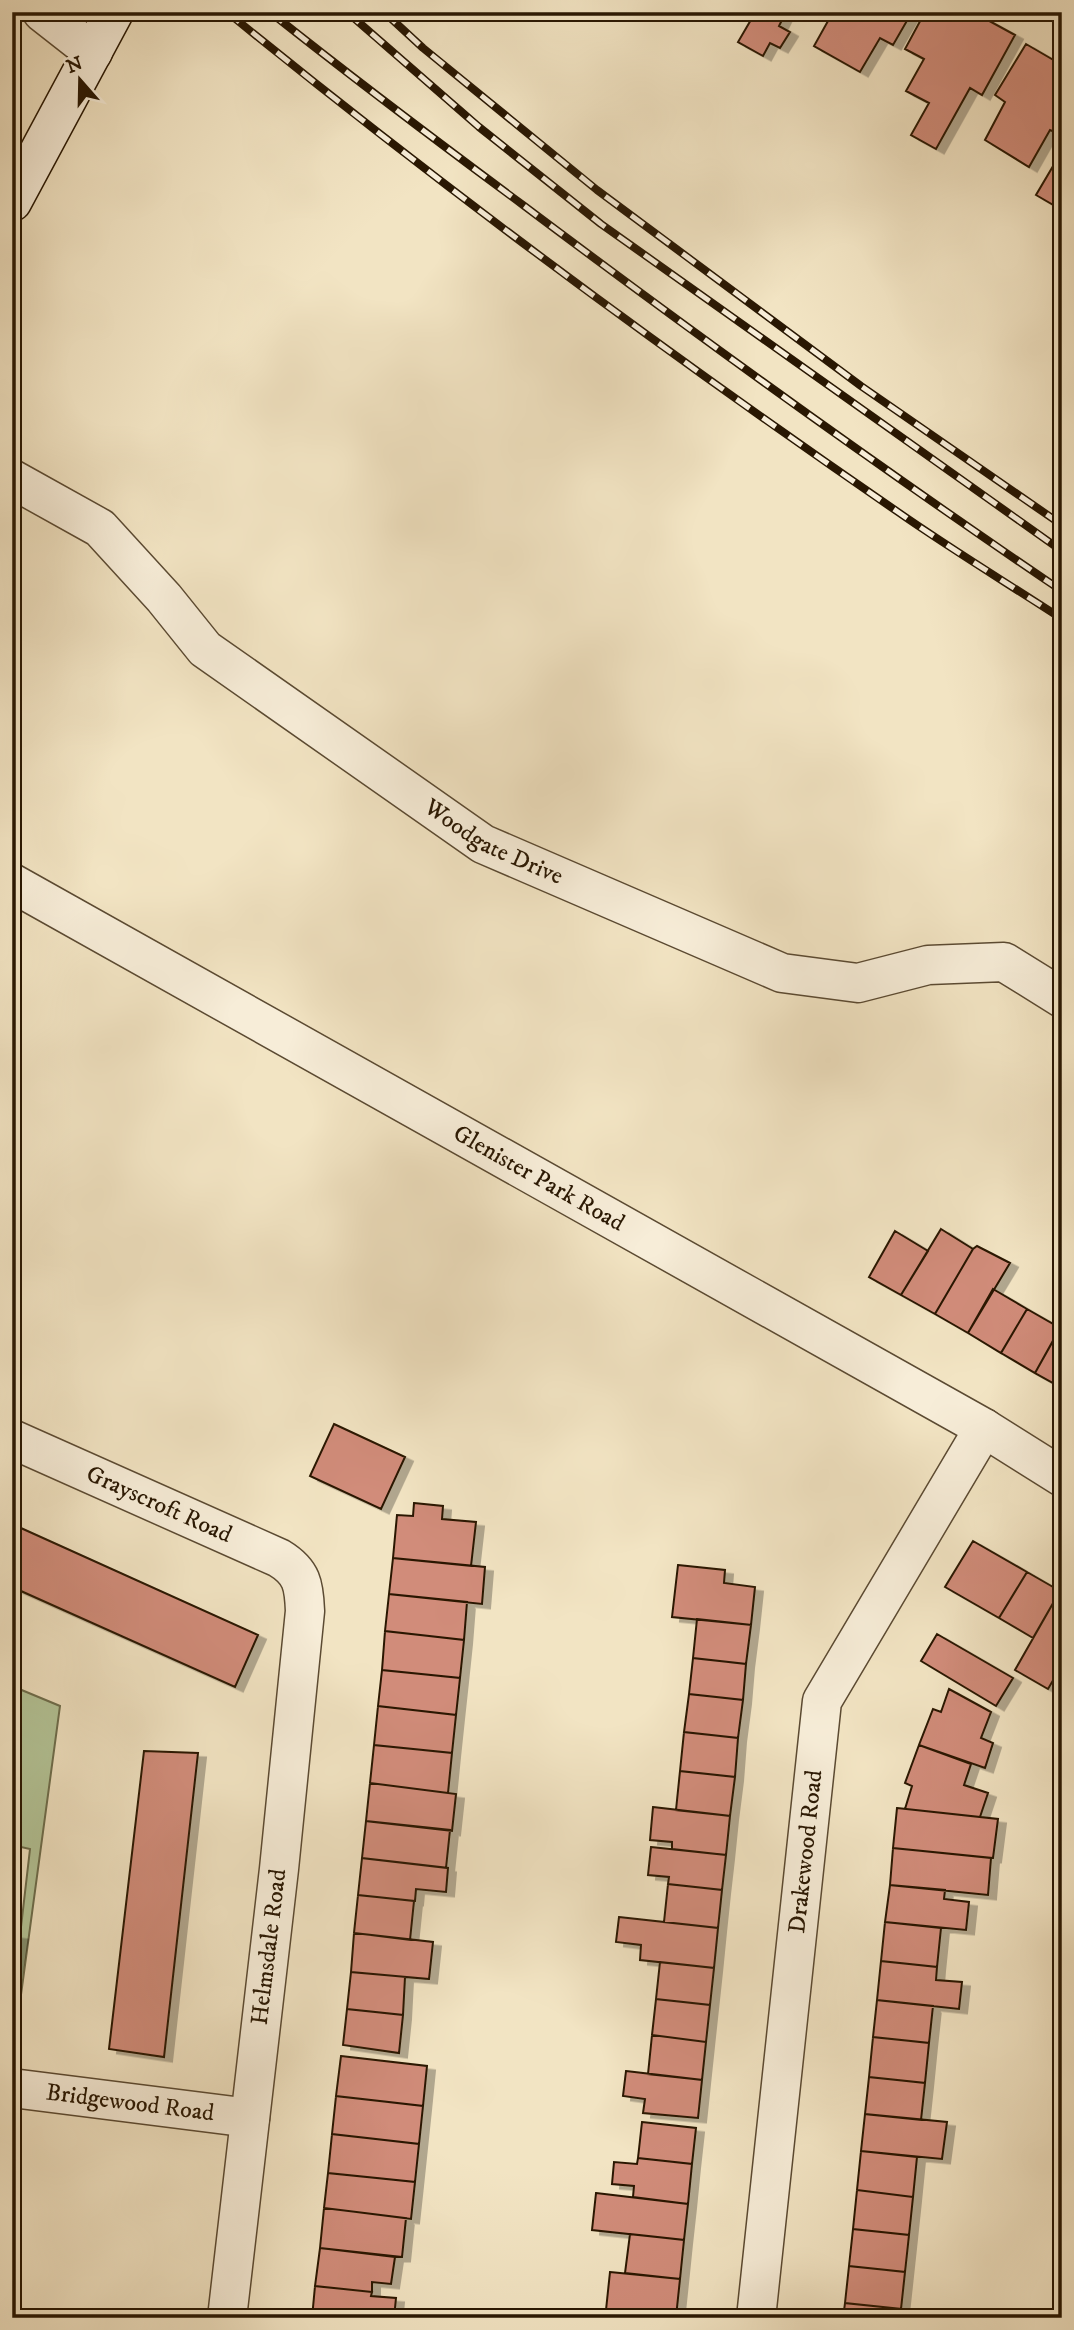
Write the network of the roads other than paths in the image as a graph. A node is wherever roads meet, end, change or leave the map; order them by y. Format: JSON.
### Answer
{"nodes":[{"id":1,"x":41,"y":12,"type":"edge"},
{"id":2,"x":114,"y":12,"type":"edge"},
{"id":3,"x":93,"y":52,"type":"junction"},
{"id":4,"x":12,"y":202,"type":"edge"},
{"id":5,"x":12,"y":479,"type":"edge"},
{"id":6,"x":12,"y":883,"type":"edge"},
{"id":7,"x":1062,"y":998,"type":"edge"},
{"id":8,"x":984,"y":1428,"type":"junction"},
{"id":9,"x":12,"y":1439,"type":"edge"},
{"id":10,"x":1062,"y":1477,"type":"edge"},
{"id":11,"x":300,"y":1577,"type":"joint"},
{"id":12,"x":12,"y":2088,"type":"edge"},
{"id":13,"x":250,"y":2118,"type":"junction"},
{"id":14,"x":227,"y":2318,"type":"edge"},
{"id":15,"x":756,"y":2318,"type":"edge"}],
"edges":[{"from":1,"to":3,"type":"street"},
{"from":2,"to":3,"type":"street"},
{"from":3,"to":4,"type":"street"},
{"from":5,"to":7,"type":"street","name":"Woodgate Drive"},
{"from":6,"to":8,"type":"street","name":"Glenister Park Road"},
{"from":8,"to":10,"type":"street","name":"Glenister Park Road"},
{"from":8,"to":15,"type":"street","name":"Drakewood Road"},
{"from":9,"to":11,"type":"street","name":"Grayscroft Road"},
{"from":11,"to":13,"type":"street","name":"Helmsdale Road"},
{"from":12,"to":13,"type":"street","name":"Bridgewood Road"},
{"from":13,"to":14,"type":"street","name":"Helmsdale Road"}]}
